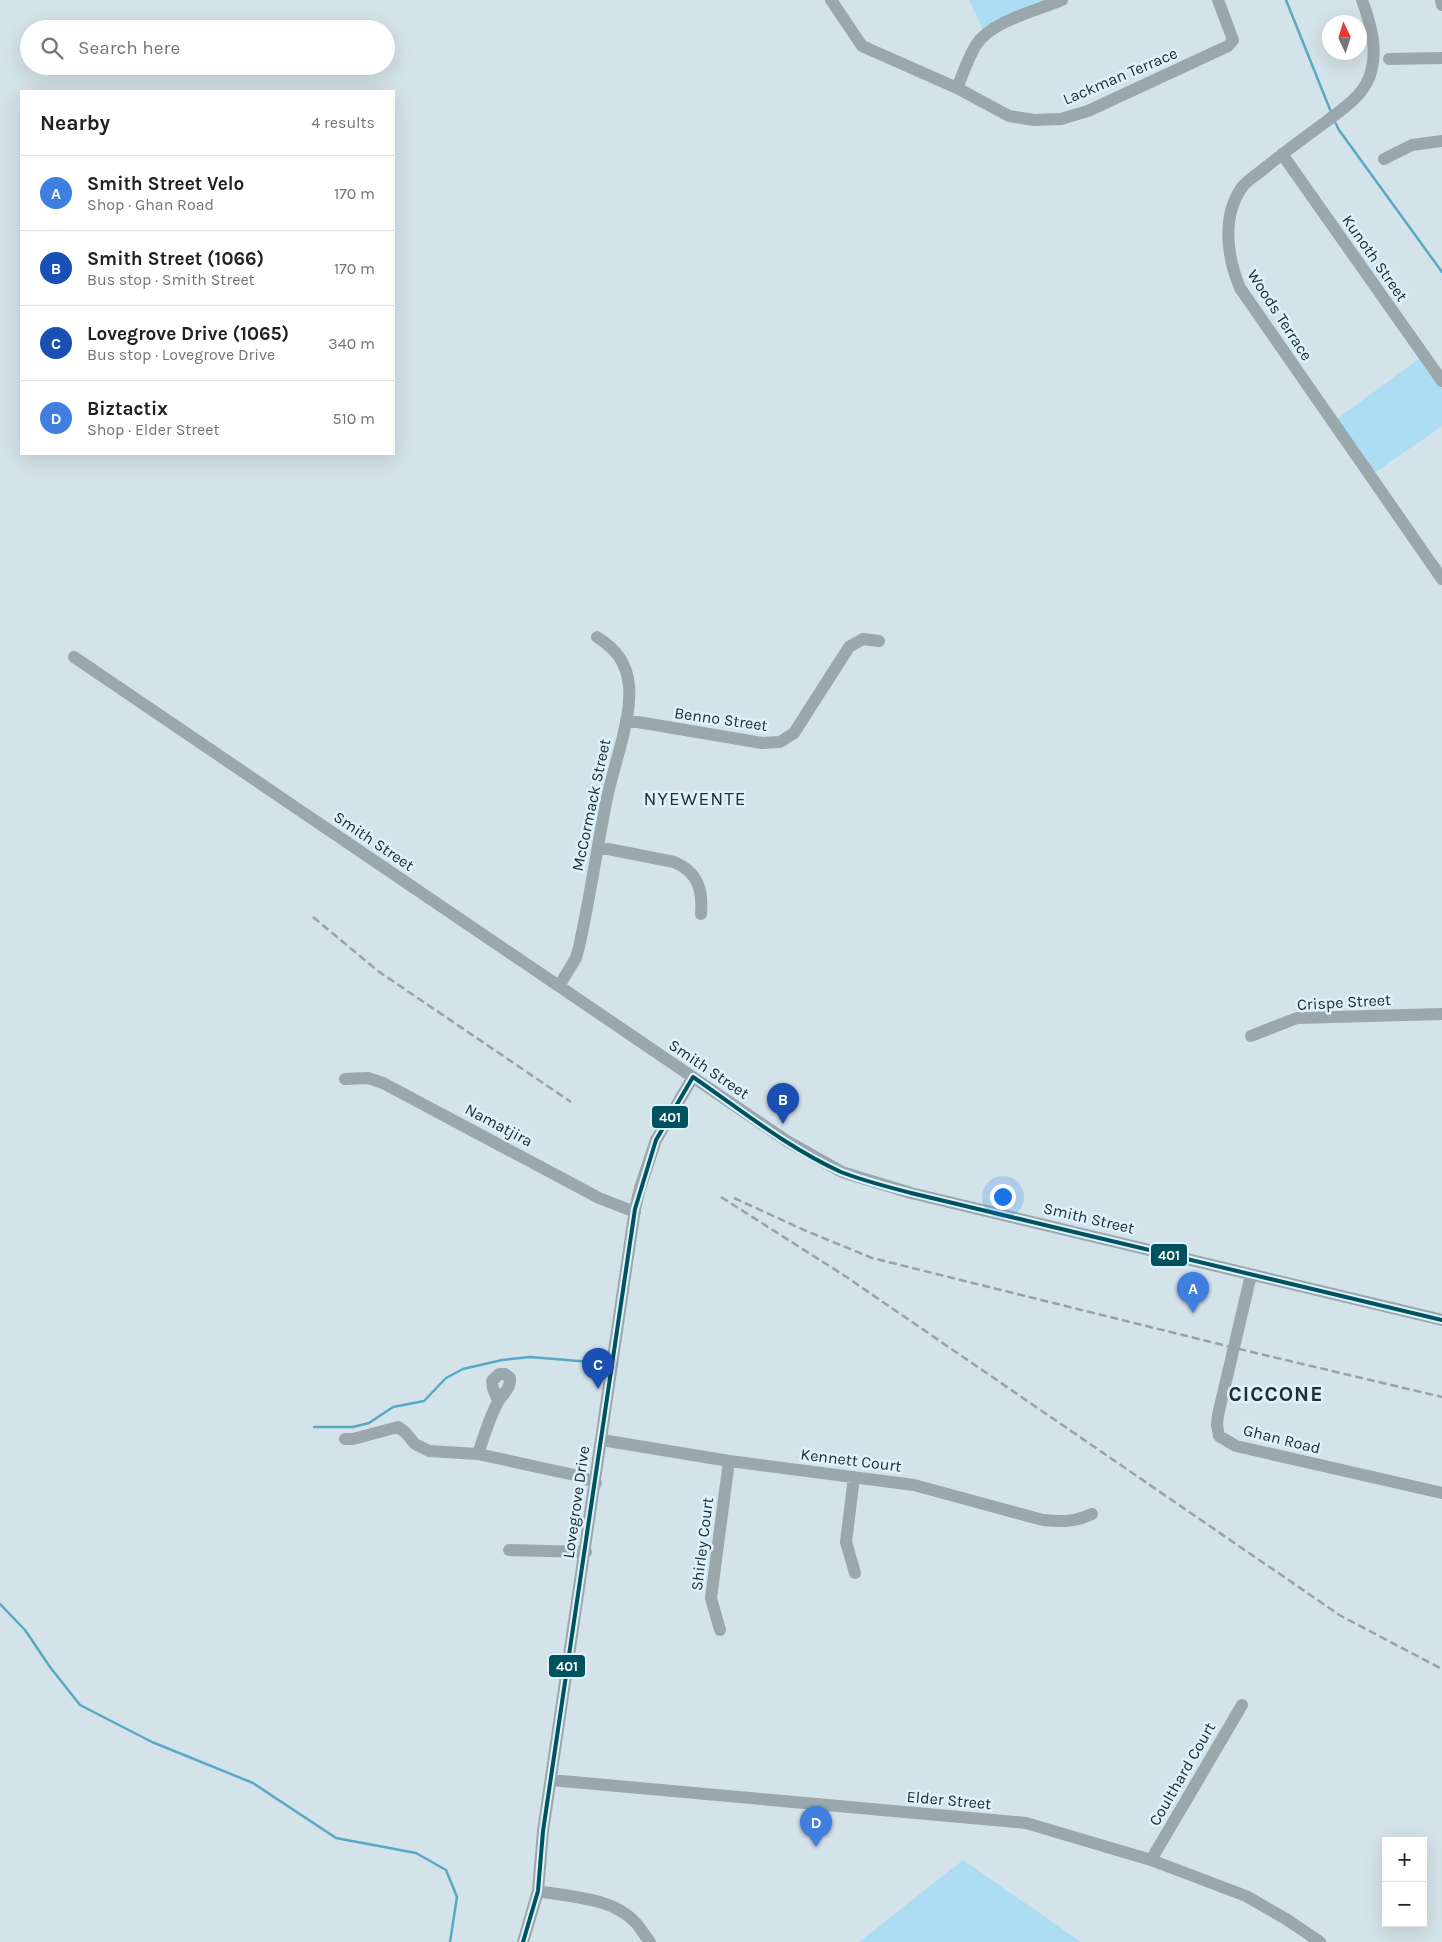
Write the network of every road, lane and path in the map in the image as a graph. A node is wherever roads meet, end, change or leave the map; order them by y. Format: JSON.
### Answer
{"nodes":[{"id":1,"x":1062,"y":0,"type":"edge"},
{"id":2,"x":1218,"y":0,"type":"edge"},
{"id":3,"x":1362,"y":0,"type":"edge"},
{"id":4,"x":1441,"y":0,"type":"edge"},
{"id":5,"x":836,"y":2,"type":"edge"},
{"id":6,"x":1442,"y":5,"type":"edge"},
{"id":7,"x":1442,"y":58,"type":"edge"},
{"id":8,"x":1389,"y":59,"type":"dead end"},
{"id":9,"x":957,"y":88,"type":"junction"},
{"id":10,"x":1442,"y":141,"type":"edge"},
{"id":11,"x":1282,"y":154,"type":"junction"},
{"id":12,"x":1384,"y":159,"type":"dead end"},
{"id":13,"x":1442,"y":381,"type":"edge"},
{"id":14,"x":1442,"y":579,"type":"edge"},
{"id":15,"x":597,"y":637,"type":"dead end"},
{"id":16,"x":879,"y":641,"type":"dead end"},
{"id":17,"x":74,"y":657,"type":"dead end"},
{"id":18,"x":626,"y":720,"type":"junction"},
{"id":19,"x":598,"y":847,"type":"junction"},
{"id":20,"x":701,"y":914,"type":"dead end"},
{"id":21,"x":559,"y":986,"type":"junction"},
{"id":22,"x":1442,"y":1014,"type":"edge"},
{"id":23,"x":1251,"y":1036,"type":"dead end"},
{"id":24,"x":693,"y":1077,"type":"junction"},
{"id":25,"x":345,"y":1079,"type":"dead end"},
{"id":26,"x":635,"y":1212,"type":"junction"},
{"id":27,"x":1251,"y":1275,"type":"junction"},
{"id":28,"x":1442,"y":1320,"type":"edge"},
{"id":29,"x":498,"y":1401,"type":"dead end"},
{"id":30,"x":345,"y":1439,"type":"dead end"},
{"id":31,"x":602,"y":1440,"type":"junction"},
{"id":32,"x":478,"y":1454,"type":"junction"},
{"id":33,"x":729,"y":1460,"type":"junction"},
{"id":34,"x":854,"y":1477,"type":"junction"},
{"id":35,"x":596,"y":1483,"type":"junction"},
{"id":36,"x":1442,"y":1493,"type":"edge"},
{"id":37,"x":1092,"y":1514,"type":"dead end"},
{"id":38,"x":509,"y":1550,"type":"dead end"},
{"id":39,"x":586,"y":1552,"type":"junction"},
{"id":40,"x":854,"y":1573,"type":"dead end"},
{"id":41,"x":720,"y":1630,"type":"dead end"},
{"id":42,"x":1242,"y":1705,"type":"dead end"},
{"id":43,"x":551,"y":1780,"type":"junction"},
{"id":44,"x":1151,"y":1860,"type":"junction"},
{"id":45,"x":538,"y":1891,"type":"junction"},
{"id":46,"x":523,"y":1942,"type":"edge"},
{"id":47,"x":650,"y":1942,"type":"edge"},
{"id":48,"x":1320,"y":1942,"type":"edge"}],
"edges":[{"from":1,"to":9,"type":"street"},
{"from":2,"to":9,"type":"street","name":"Lackman Terrace"},
{"from":3,"to":11,"type":"street","name":"Woods Terrace"},
{"from":4,"to":6,"type":"street"},
{"from":5,"to":9,"type":"street","name":"Lackman Terrace"},
{"from":7,"to":8,"type":"street"},
{"from":10,"to":12,"type":"street"},
{"from":11,"to":13,"type":"street","name":"Kunoth Street"},
{"from":11,"to":14,"type":"street","name":"Woods Terrace"},
{"from":15,"to":18,"type":"street","name":"McCormack Street"},
{"from":16,"to":18,"type":"street","name":"Benno Street"},
{"from":17,"to":21,"type":"street","name":"Smith Street"},
{"from":18,"to":19,"type":"street","name":"McCormack Street"},
{"from":19,"to":20,"type":"street"},
{"from":19,"to":21,"type":"street","name":"McCormack Street"},
{"from":21,"to":24,"type":"street","name":"Smith Street"},
{"from":22,"to":23,"type":"street","name":"Crispe Street"},
{"from":24,"to":26,"type":"street","name":"Lovegrove Drive"},
{"from":24,"to":27,"type":"street","name":"Smith Street"},
{"from":25,"to":26,"type":"street","name":"Namatjira"},
{"from":26,"to":31,"type":"street","name":"Lovegrove Drive"},
{"from":27,"to":28,"type":"street","name":"Smith Street"},
{"from":27,"to":36,"type":"street","name":"Ghan Road"},
{"from":29,"to":32,"type":"street"},
{"from":30,"to":32,"type":"street"},
{"from":31,"to":33,"type":"street","name":"Kennett Court"},
{"from":31,"to":35,"type":"street","name":"Lovegrove Drive"},
{"from":32,"to":35,"type":"street"},
{"from":33,"to":34,"type":"street","name":"Kennett Court"},
{"from":33,"to":41,"type":"street","name":"Shirley Court"},
{"from":34,"to":37,"type":"street","name":"Kennett Court"},
{"from":34,"to":40,"type":"street"},
{"from":35,"to":39,"type":"street","name":"Lovegrove Drive"},
{"from":38,"to":39,"type":"street"},
{"from":39,"to":43,"type":"street","name":"Lovegrove Drive"},
{"from":42,"to":44,"type":"street","name":"Coulthard Court"},
{"from":43,"to":44,"type":"street","name":"Elder Street"},
{"from":43,"to":45,"type":"street","name":"Lovegrove Drive"},
{"from":44,"to":48,"type":"street","name":"Elder Street"},
{"from":45,"to":46,"type":"street","name":"Lovegrove Drive"},
{"from":45,"to":47,"type":"street"}]}
